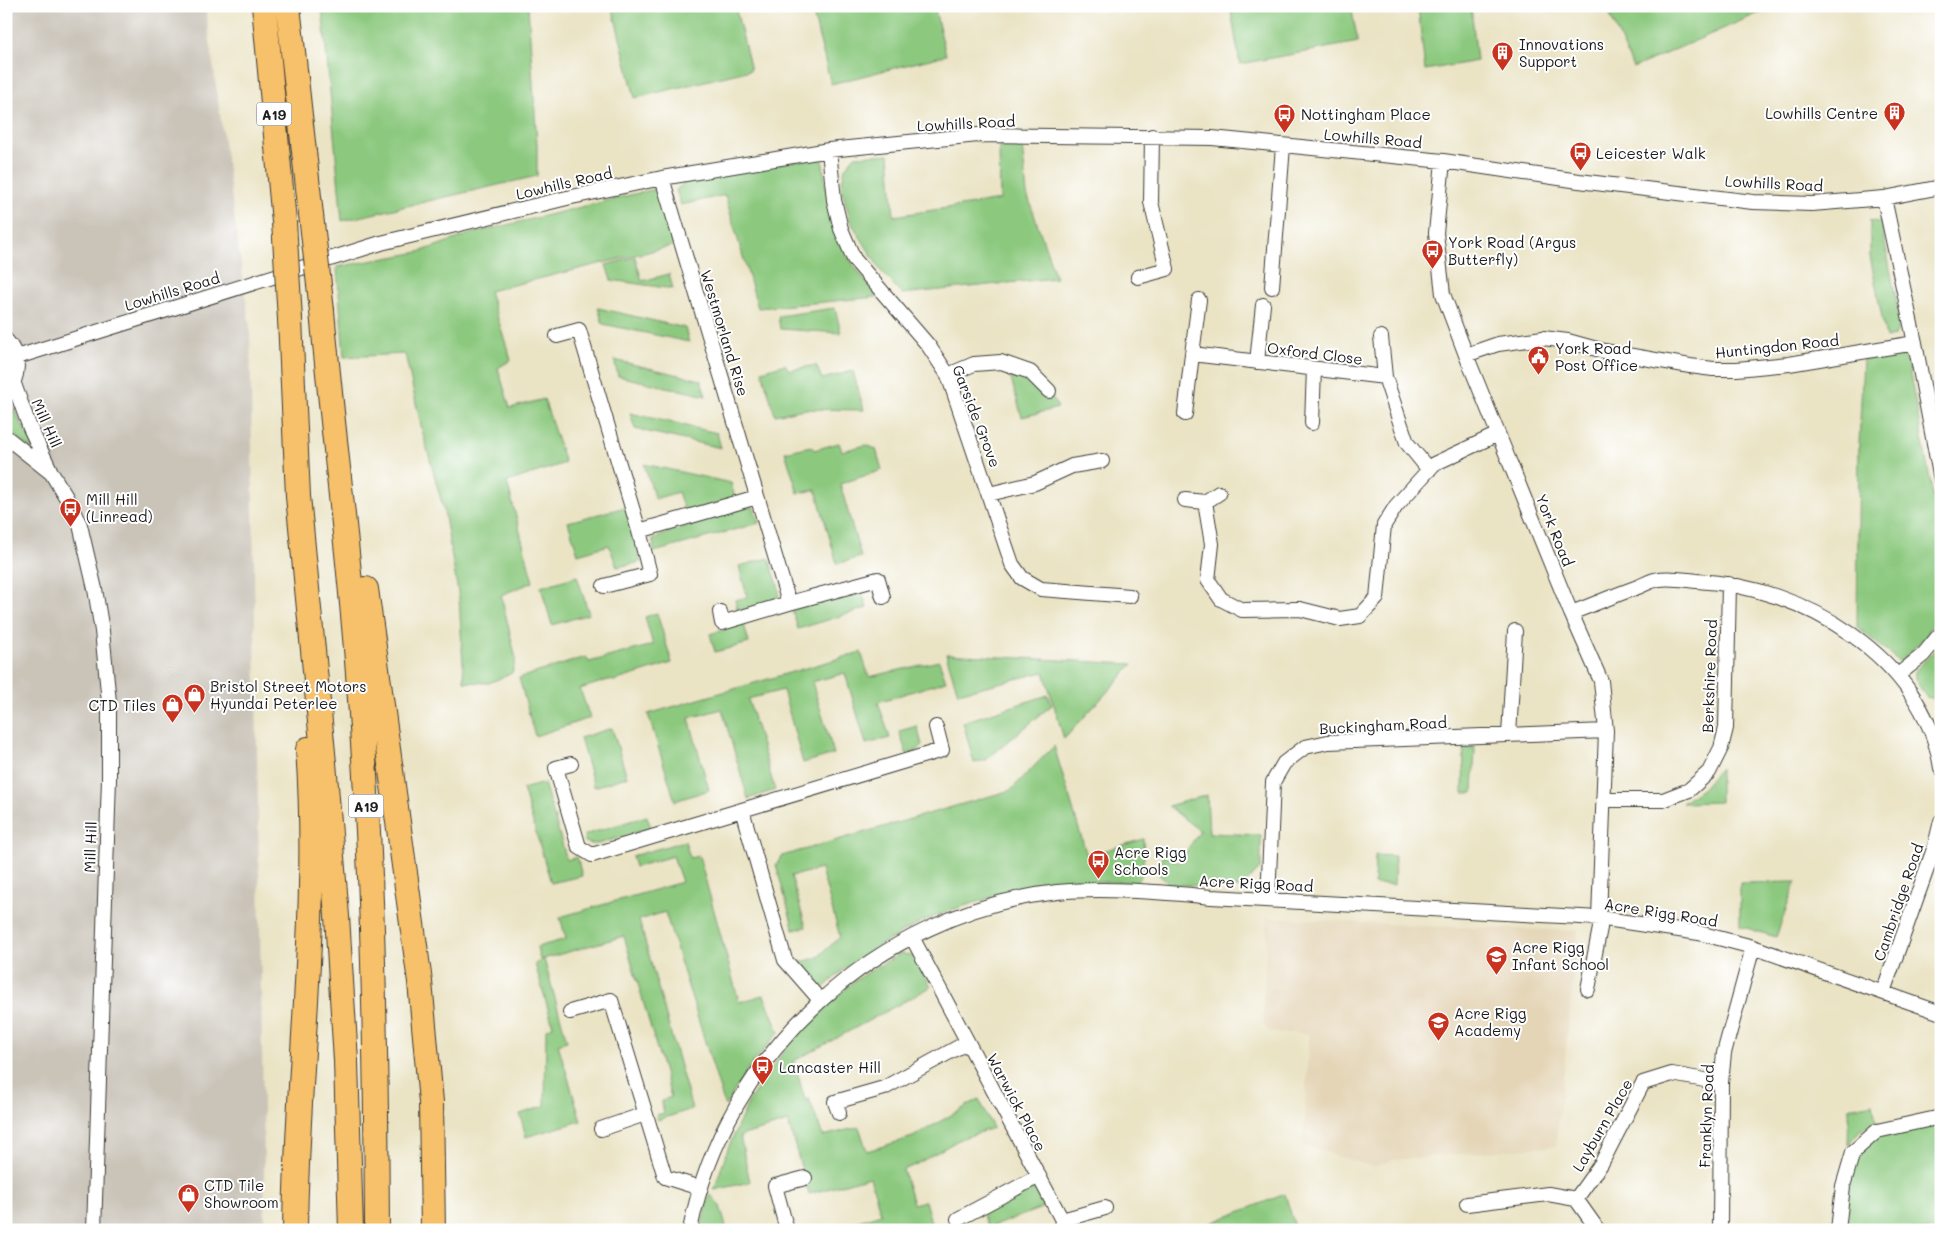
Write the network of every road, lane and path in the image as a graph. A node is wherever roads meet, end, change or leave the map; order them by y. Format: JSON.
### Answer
{"nodes":[{"id":1,"x":264,"y":6,"type":"edge"},
{"id":2,"x":288,"y":6,"type":"edge"},
{"id":3,"x":1152,"y":136,"type":"junction"},
{"id":4,"x":1283,"y":146,"type":"junction"},
{"id":5,"x":828,"y":150,"type":"junction"},
{"id":6,"x":1443,"y":161,"type":"junction"},
{"id":7,"x":662,"y":178,"type":"junction"},
{"id":8,"x":1941,"y":187,"type":"edge"},
{"id":9,"x":1884,"y":198,"type":"junction"},
{"id":10,"x":1138,"y":277,"type":"dead end"},
{"id":11,"x":1272,"y":287,"type":"dead end"},
{"id":12,"x":1198,"y":300,"type":"dead end"},
{"id":13,"x":1263,"y":306,"type":"dead end"},
{"id":14,"x":557,"y":336,"type":"dead end"},
{"id":15,"x":1381,"y":337,"type":"dead end"},
{"id":16,"x":6,"y":340,"type":"edge"},
{"id":17,"x":1915,"y":343,"type":"junction"},
{"id":18,"x":1192,"y":354,"type":"junction"},
{"id":19,"x":1466,"y":356,"type":"junction"},
{"id":20,"x":16,"y":358,"type":"junction"},
{"id":21,"x":1257,"y":362,"type":"junction"},
{"id":22,"x":1314,"y":369,"type":"junction"},
{"id":23,"x":948,"y":375,"type":"junction"},
{"id":24,"x":1385,"y":377,"type":"junction"},
{"id":25,"x":329,"y":384,"type":"junction"},
{"id":26,"x":10,"y":390,"type":"edge"},
{"id":27,"x":1050,"y":391,"type":"dead end"},
{"id":28,"x":1185,"y":414,"type":"dead end"},
{"id":29,"x":1312,"y":423,"type":"dead end"},
{"id":30,"x":1498,"y":434,"type":"junction"},
{"id":31,"x":6,"y":437,"type":"edge"},
{"id":32,"x":1102,"y":461,"type":"dead end"},
{"id":33,"x":1428,"y":470,"type":"junction"},
{"id":34,"x":52,"y":474,"type":"junction"},
{"id":35,"x":1941,"y":480,"type":"edge"},
{"id":36,"x":1219,"y":493,"type":"dead end"},
{"id":37,"x":989,"y":494,"type":"junction"},
{"id":38,"x":758,"y":497,"type":"junction"},
{"id":39,"x":1185,"y":500,"type":"dead end"},
{"id":40,"x":1205,"y":502,"type":"junction"},
{"id":41,"x":639,"y":532,"type":"junction"},
{"id":42,"x":304,"y":557,"type":"junction"},
{"id":43,"x":1729,"y":584,"type":"junction"},
{"id":44,"x":604,"y":586,"type":"dead end"},
{"id":45,"x":1130,"y":596,"type":"dead end"},
{"id":46,"x":883,"y":597,"type":"dead end"},
{"id":47,"x":789,"y":603,"type":"junction"},
{"id":48,"x":720,"y":612,"type":"dead end"},
{"id":49,"x":1571,"y":613,"type":"junction"},
{"id":50,"x":1515,"y":631,"type":"dead end"},
{"id":51,"x":1941,"y":632,"type":"edge"},
{"id":52,"x":1898,"y":675,"type":"junction"},
{"id":53,"x":936,"y":726,"type":"dead end"},
{"id":54,"x":1606,"y":731,"type":"junction"},
{"id":55,"x":1509,"y":735,"type":"junction"},
{"id":56,"x":571,"y":764,"type":"dead end"},
{"id":57,"x":1941,"y":768,"type":"edge"},
{"id":58,"x":1603,"y":800,"type":"junction"},
{"id":59,"x":742,"y":810,"type":"junction"},
{"id":60,"x":1941,"y":821,"type":"edge"},
{"id":61,"x":1268,"y":900,"type":"junction"},
{"id":62,"x":1599,"y":918,"type":"junction"},
{"id":63,"x":912,"y":938,"type":"junction"},
{"id":64,"x":1753,"y":947,"type":"junction"},
{"id":65,"x":1588,"y":989,"type":"dead end"},
{"id":66,"x":1883,"y":992,"type":"junction"},
{"id":67,"x":820,"y":1000,"type":"junction"},
{"id":68,"x":570,"y":1012,"type":"dead end"},
{"id":69,"x":1941,"y":1013,"type":"edge"},
{"id":70,"x":966,"y":1042,"type":"junction"},
{"id":71,"x":1721,"y":1083,"type":"junction"},
{"id":72,"x":839,"y":1113,"type":"dead end"},
{"id":73,"x":644,"y":1114,"type":"junction"},
{"id":74,"x":1941,"y":1117,"type":"edge"},
{"id":75,"x":601,"y":1129,"type":"dead end"},
{"id":76,"x":1039,"y":1176,"type":"junction"},
{"id":77,"x":805,"y":1178,"type":"dead end"},
{"id":78,"x":700,"y":1188,"type":"junction"},
{"id":79,"x":1576,"y":1199,"type":"junction"},
{"id":80,"x":1467,"y":1204,"type":"dead end"},
{"id":81,"x":1106,"y":1208,"type":"dead end"},
{"id":82,"x":958,"y":1218,"type":"dead end"},
{"id":83,"x":94,"y":1230,"type":"edge"},
{"id":84,"x":295,"y":1230,"type":"edge"},
{"id":85,"x":351,"y":1230,"type":"edge"},
{"id":86,"x":377,"y":1230,"type":"edge"},
{"id":87,"x":433,"y":1230,"type":"edge"},
{"id":88,"x":690,"y":1230,"type":"edge"},
{"id":89,"x":787,"y":1230,"type":"edge"},
{"id":90,"x":1598,"y":1230,"type":"edge"},
{"id":91,"x":1720,"y":1230,"type":"edge"},
{"id":92,"x":1838,"y":1230,"type":"edge"}],
"edges":[{"from":1,"to":42,"type":"highway","number":"A19","bridge":true},
{"from":2,"to":25,"type":"highway","number":"A19","bridge":true},
{"from":3,"to":4,"type":"street","name":"Lowhills Road"},
{"from":3,"to":5,"type":"street","name":"Lowhills Road"},
{"from":3,"to":10,"type":"street"},
{"from":4,"to":6,"type":"street","name":"Lowhills Road"},
{"from":4,"to":11,"type":"street"},
{"from":5,"to":7,"type":"street","name":"Lowhills Road"},
{"from":5,"to":23,"type":"street","name":"Garside Grove"},
{"from":6,"to":9,"type":"street","name":"Lowhills Road"},
{"from":6,"to":19,"type":"street","name":"York Road"},
{"from":7,"to":20,"type":"street","name":"Lowhills Road"},
{"from":7,"to":38,"type":"street","name":"Westmorland Rise"},
{"from":8,"to":9,"type":"street","name":"Lowhills Road"},
{"from":9,"to":17,"type":"street"},
{"from":12,"to":18,"type":"street"},
{"from":13,"to":21,"type":"street"},
{"from":14,"to":41,"type":"street"},
{"from":15,"to":24,"type":"street"},
{"from":16,"to":20,"type":"street"},
{"from":17,"to":19,"type":"street","name":"Huntingdon Road"},
{"from":17,"to":35,"type":"street"},
{"from":18,"to":21,"type":"street","name":"Oxford Close"},
{"from":18,"to":28,"type":"street"},
{"from":19,"to":30,"type":"street","name":"York Road"},
{"from":20,"to":26,"type":"street"},
{"from":21,"to":22,"type":"street","name":"Oxford Close"},
{"from":22,"to":24,"type":"street","name":"Oxford Close"},
{"from":22,"to":29,"type":"street"},
{"from":23,"to":27,"type":"street"},
{"from":23,"to":37,"type":"street","name":"Garside Grove"},
{"from":24,"to":33,"type":"street"},
{"from":25,"to":86,"type":"highway","number":"A19"},
{"from":25,"to":87,"type":"highway"},
{"from":26,"to":34,"type":"street","name":"Mill Hill"},
{"from":30,"to":33,"type":"street"},
{"from":30,"to":49,"type":"street","name":"York Road"},
{"from":31,"to":34,"type":"street","name":"Mill Hill"},
{"from":32,"to":37,"type":"street"},
{"from":33,"to":40,"type":"street"},
{"from":34,"to":83,"type":"street","name":"Mill Hill"},
{"from":36,"to":40,"type":"street"},
{"from":37,"to":45,"type":"street","name":"Garside Grove"},
{"from":38,"to":41,"type":"street"},
{"from":38,"to":47,"type":"street","name":"Westmorland Rise"},
{"from":39,"to":40,"type":"street"},
{"from":41,"to":44,"type":"street"},
{"from":42,"to":84,"type":"highway"},
{"from":42,"to":85,"type":"highway","number":"A19"},
{"from":43,"to":49,"type":"street"},
{"from":43,"to":52,"type":"street"},
{"from":43,"to":58,"type":"street","name":"Berkshire Road"},
{"from":46,"to":47,"type":"street"},
{"from":47,"to":48,"type":"street"},
{"from":49,"to":54,"type":"street","name":"York Road"},
{"from":50,"to":55,"type":"street"},
{"from":51,"to":52,"type":"street"},
{"from":52,"to":57,"type":"street"},
{"from":53,"to":59,"type":"street"},
{"from":54,"to":55,"type":"street","name":"Buckingham Road"},
{"from":54,"to":58,"type":"street","name":"York Road"},
{"from":55,"to":61,"type":"street","name":"Buckingham Road"},
{"from":56,"to":59,"type":"street"},
{"from":58,"to":62,"type":"street","name":"York Road"},
{"from":59,"to":67,"type":"street"},
{"from":60,"to":66,"type":"street","name":"Cambridge Road"},
{"from":61,"to":62,"type":"street","name":"Acre Rigg Road"},
{"from":61,"to":63,"type":"street","name":"Acre Rigg Road"},
{"from":62,"to":64,"type":"street","name":"Acre Rigg Road"},
{"from":62,"to":65,"type":"street","name":"York Road"},
{"from":63,"to":67,"type":"street","name":"Acre Rigg Road"},
{"from":63,"to":70,"type":"street","name":"Warwick Place"},
{"from":64,"to":66,"type":"street","name":"Acre Rigg Road"},
{"from":64,"to":71,"type":"street","name":"Franklyn Road"},
{"from":66,"to":69,"type":"street","name":"Acre Rigg Road"},
{"from":67,"to":78,"type":"street","name":"Acre Rigg Road"},
{"from":68,"to":73,"type":"street"},
{"from":70,"to":72,"type":"street"},
{"from":70,"to":76,"type":"street","name":"Warwick Place"},
{"from":71,"to":79,"type":"street","name":"Layburn Place"},
{"from":71,"to":91,"type":"street","name":"Franklyn Road"},
{"from":73,"to":75,"type":"street"},
{"from":73,"to":78,"type":"street"},
{"from":74,"to":92,"type":"street"},
{"from":76,"to":81,"type":"street","name":"Warwick Place"},
{"from":76,"to":82,"type":"street"},
{"from":77,"to":89,"type":"street"},
{"from":78,"to":88,"type":"street","name":"Acre Rigg Road"},
{"from":79,"to":80,"type":"street"},
{"from":79,"to":90,"type":"street"}]}
